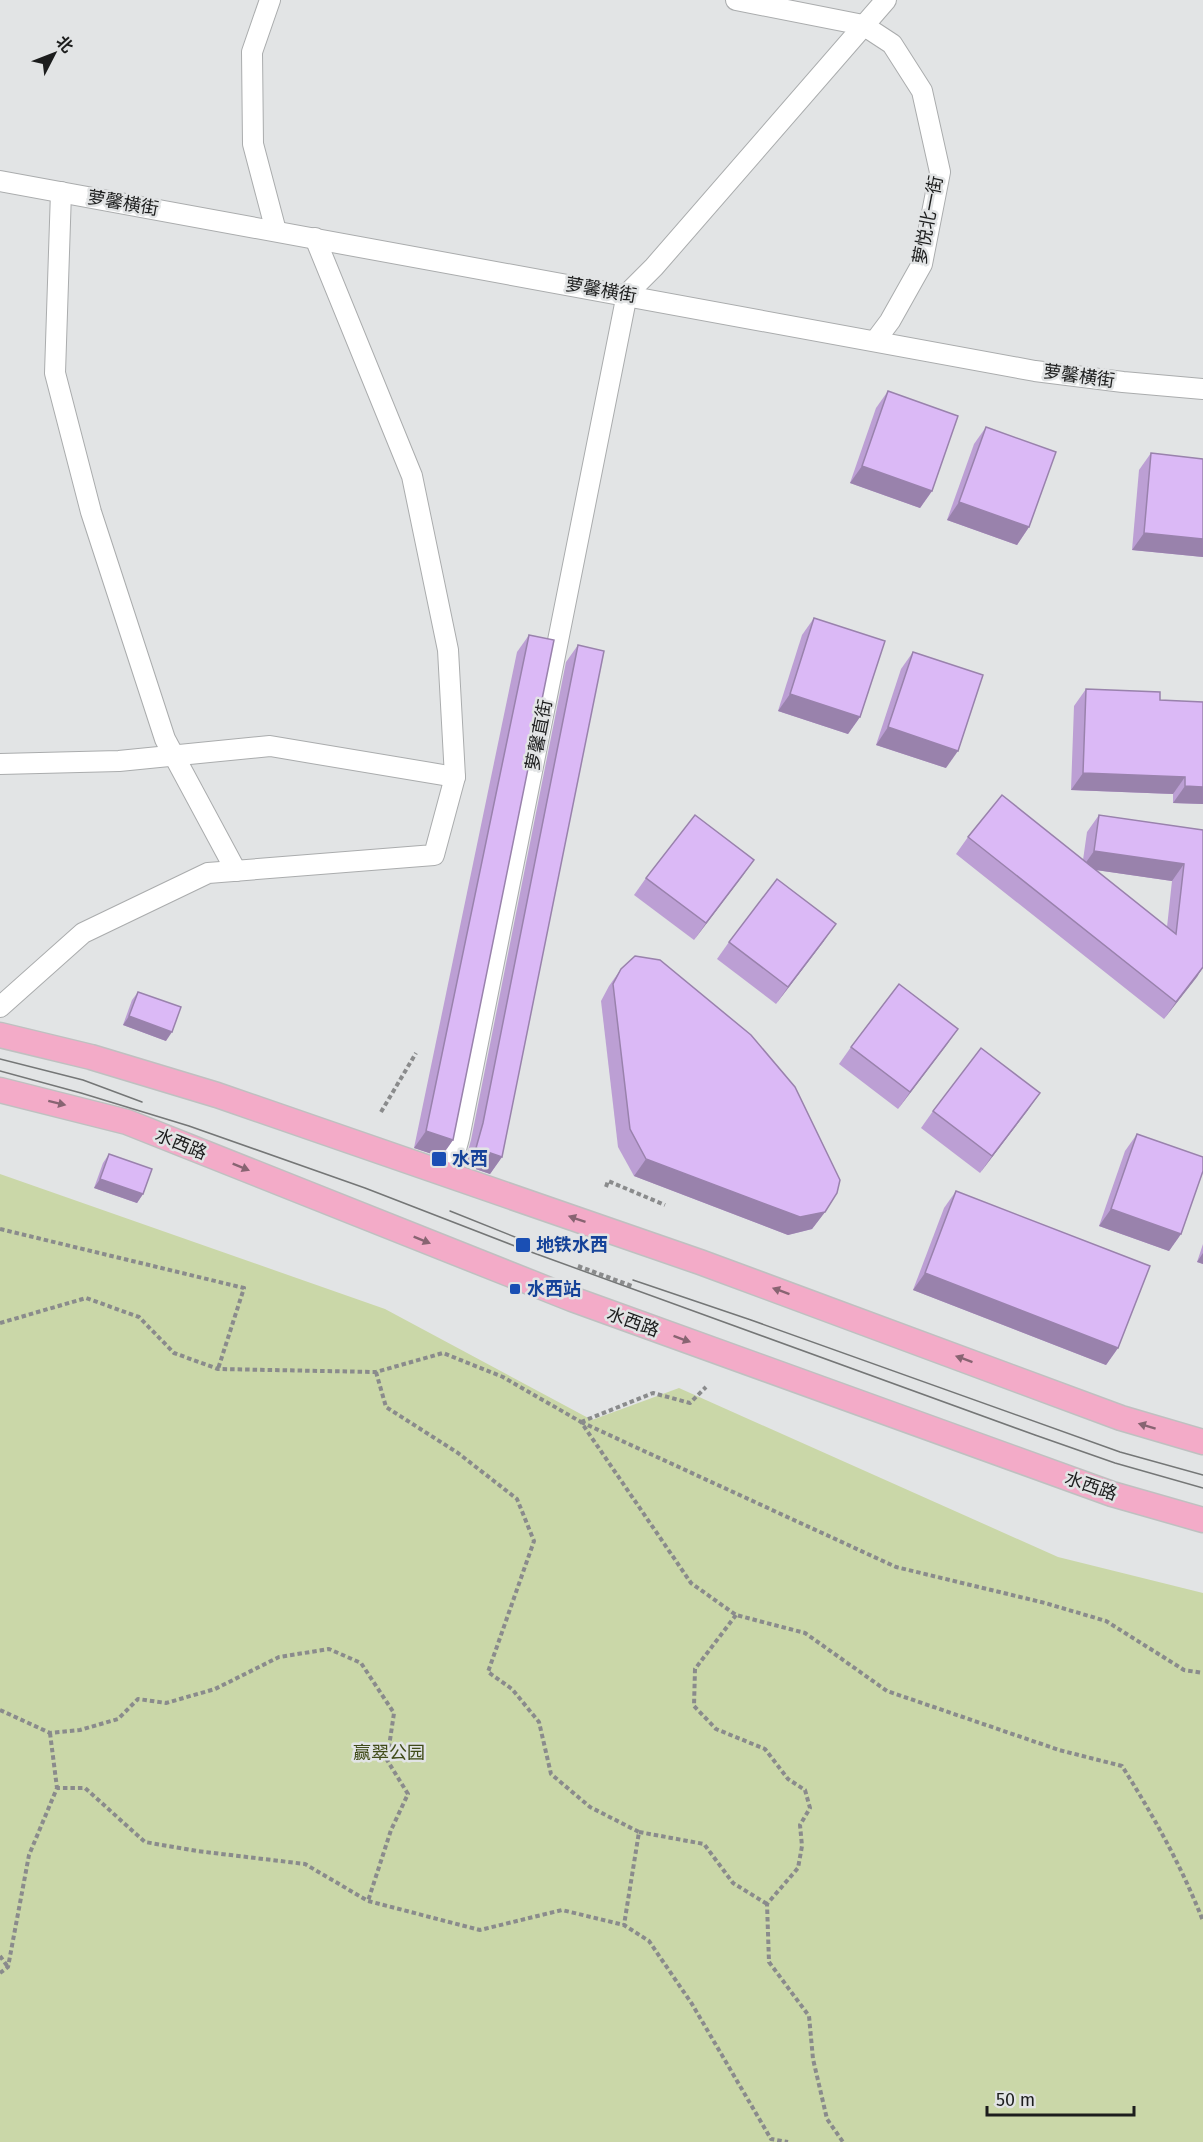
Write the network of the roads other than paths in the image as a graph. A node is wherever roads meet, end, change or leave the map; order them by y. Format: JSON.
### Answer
{"nodes":[{"id":1,"x":270,"y":0,"type":"edge"},
{"id":2,"x":736,"y":0,"type":"edge"},
{"id":3,"x":886,"y":0,"type":"edge"},
{"id":4,"x":863,"y":25,"type":"junction"},
{"id":5,"x":0,"y":181,"type":"edge"},
{"id":6,"x":61,"y":192,"type":"junction"},
{"id":7,"x":276,"y":231,"type":"junction"},
{"id":8,"x":315,"y":238,"type":"junction"},
{"id":9,"x":627,"y":294,"type":"junction"},
{"id":10,"x":875,"y":341,"type":"junction"},
{"id":11,"x":1203,"y":389,"type":"edge"},
{"id":12,"x":174,"y":756,"type":"junction"},
{"id":13,"x":0,"y":764,"type":"edge"},
{"id":14,"x":455,"y":777,"type":"junction"},
{"id":15,"x":236,"y":871,"type":"junction"},
{"id":16,"x":0,"y":1006,"type":"edge"},
{"id":17,"x":0,"y":1035,"type":"edge"},
{"id":18,"x":0,"y":1090,"type":"edge"},
{"id":19,"x":449,"y":1175,"type":"junction"},
{"id":20,"x":1203,"y":1442,"type":"edge"},
{"id":21,"x":1203,"y":1520,"type":"edge"}],
"edges":[{"from":1,"to":7,"type":"street"},
{"from":2,"to":4,"type":"street","name":"萝悦北一街"},
{"from":3,"to":4,"type":"street"},
{"from":4,"to":9,"type":"street"},
{"from":4,"to":10,"type":"street","name":"萝悦北一街"},
{"from":5,"to":6,"type":"street","name":"萝馨横街"},
{"from":6,"to":7,"type":"street","name":"萝馨横街"},
{"from":6,"to":12,"type":"street"},
{"from":7,"to":8,"type":"street","name":"萝馨横街"},
{"from":8,"to":9,"type":"street","name":"萝馨横街"},
{"from":8,"to":14,"type":"street"},
{"from":9,"to":10,"type":"street","name":"萝馨横街"},
{"from":9,"to":19,"type":"street","name":"萝馨直街"},
{"from":10,"to":11,"type":"street","name":"萝馨横街"},
{"from":12,"to":13,"type":"street"},
{"from":12,"to":14,"type":"street"},
{"from":12,"to":15,"type":"street"},
{"from":14,"to":15,"type":"street"},
{"from":15,"to":16,"type":"street"},
{"from":17,"to":19,"type":"main road"},
{"from":18,"to":21,"type":"main road","name":"水西路","one_way":true},
{"from":20,"to":19,"type":"main road","one_way":true}]}
